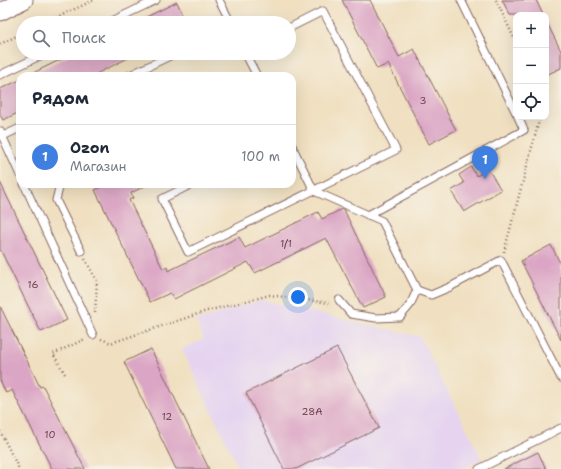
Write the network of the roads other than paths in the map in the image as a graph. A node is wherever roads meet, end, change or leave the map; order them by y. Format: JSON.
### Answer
{"nodes":[{"id":1,"x":24,"y":0,"type":"edge"},
{"id":2,"x":156,"y":0,"type":"edge"},
{"id":3,"x":219,"y":0,"type":"edge"},
{"id":4,"x":461,"y":0,"type":"edge"},
{"id":5,"x":0,"y":12,"type":"edge"},
{"id":6,"x":123,"y":16,"type":"edge"},
{"id":7,"x":227,"y":16,"type":"edge"},
{"id":8,"x":296,"y":24,"type":"edge"},
{"id":9,"x":31,"y":60,"type":"edge"},
{"id":10,"x":161,"y":60,"type":"edge"},
{"id":11,"x":249,"y":60,"type":"edge"},
{"id":12,"x":136,"y":72,"type":"edge"},
{"id":13,"x":255,"y":72,"type":"edge"},
{"id":14,"x":0,"y":75,"type":"edge"},
{"id":15,"x":513,"y":107,"type":"edge"},
{"id":16,"x":519,"y":120,"type":"edge"},
{"id":17,"x":16,"y":129,"type":"edge"},
{"id":18,"x":1,"y":134,"type":"edge"},
{"id":19,"x":296,"y":154,"type":"edge"},
{"id":20,"x":16,"y":166,"type":"edge"},
{"id":21,"x":26,"y":188,"type":"edge"},
{"id":22,"x":59,"y":188,"type":"edge"},
{"id":23,"x":184,"y":188,"type":"edge"},
{"id":24,"x":314,"y":191,"type":"junction"},
{"id":25,"x":368,"y":215,"type":"junction"},
{"id":26,"x":81,"y":252,"type":"road end"},
{"id":27,"x":417,"y":290,"type":"junction"},
{"id":28,"x":339,"y":300,"type":"road end"},
{"id":29,"x":94,"y":336,"type":"road end"},
{"id":30,"x":561,"y":378,"type":"edge"},
{"id":31,"x":561,"y":428,"type":"edge"},
{"id":32,"x":479,"y":469,"type":"edge"}],
"edges":[{"from":1,"to":5,"type":"street"},
{"from":2,"to":6,"type":"lane"},
{"from":3,"to":7,"type":"lane"},
{"from":4,"to":15,"type":"lane"},
{"from":8,"to":24,"type":"lane"},
{"from":9,"to":14,"type":"lane"},
{"from":10,"to":12,"type":"lane"},
{"from":11,"to":13,"type":"lane"},
{"from":16,"to":25,"type":"lane"},
{"from":17,"to":18,"type":"lane"},
{"from":18,"to":20,"type":"lane"},
{"from":19,"to":24,"type":"lane"},
{"from":21,"to":29,"type":"lane"},
{"from":22,"to":26,"type":"lane"},
{"from":23,"to":24,"type":"lane"},
{"from":24,"to":25,"type":"lane"},
{"from":25,"to":27,"type":"lane"},
{"from":27,"to":28,"type":"lane"},
{"from":27,"to":30,"type":"lane"},
{"from":31,"to":32,"type":"lane"}]}
